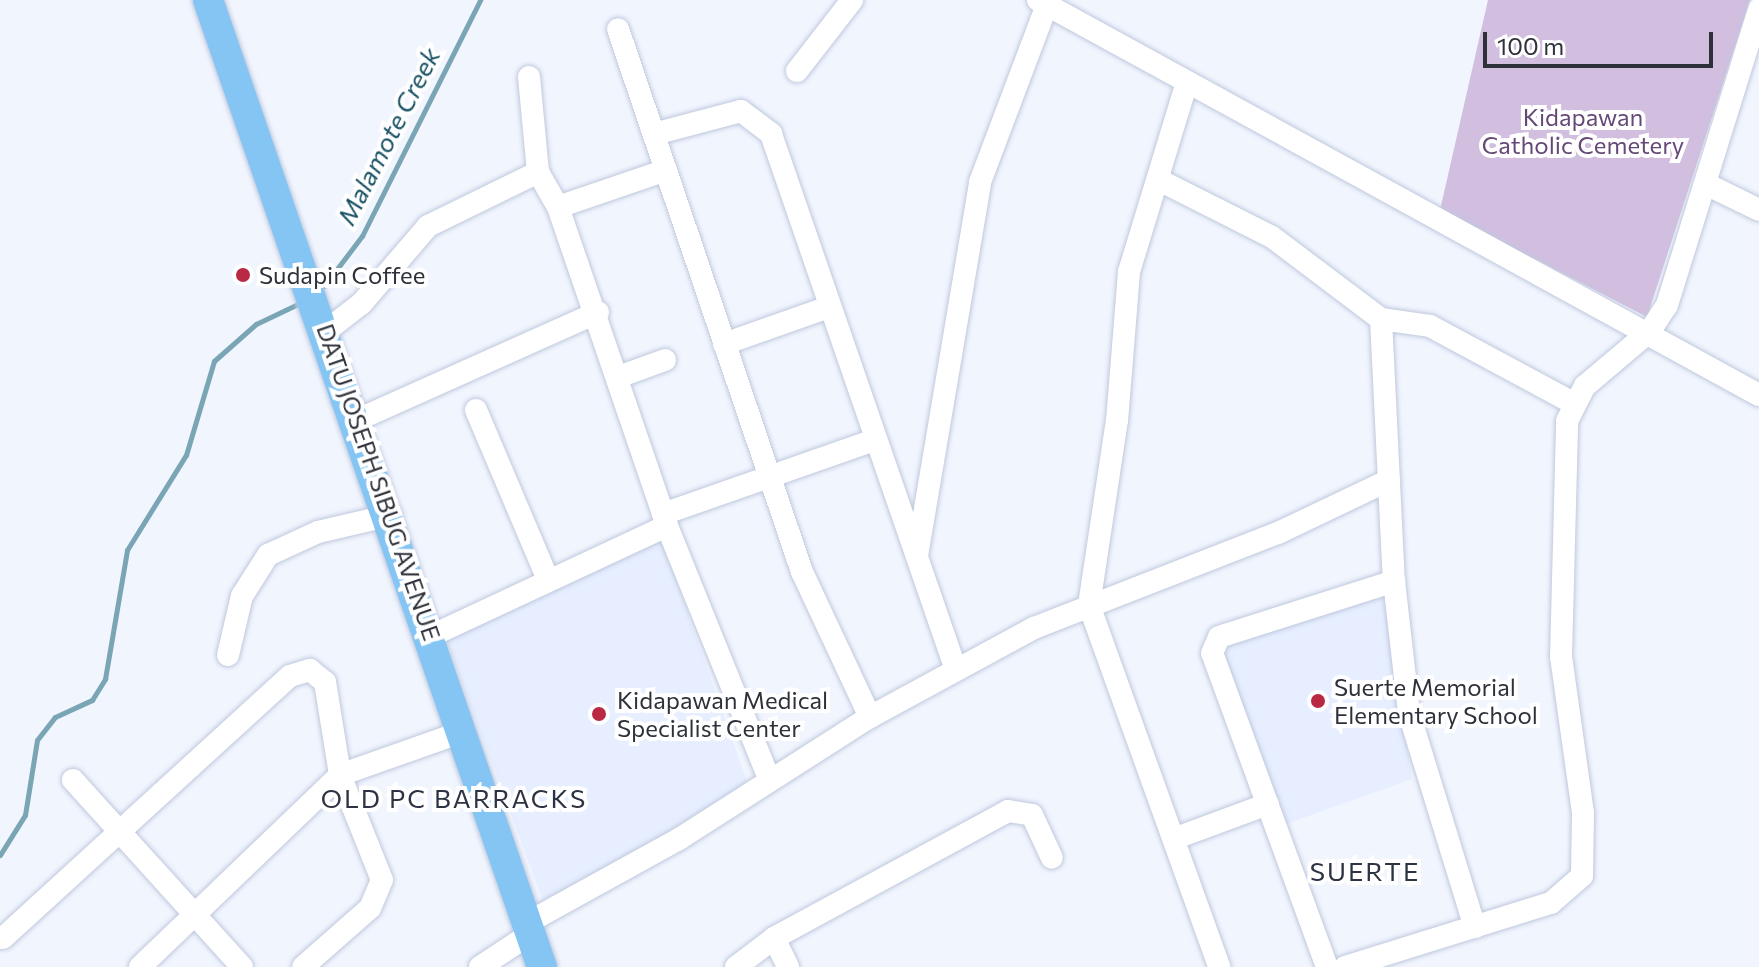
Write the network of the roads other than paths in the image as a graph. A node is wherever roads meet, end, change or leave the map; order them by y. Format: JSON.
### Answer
{"nodes":[{"id":1,"x":208,"y":0,"type":"edge"},
{"id":2,"x":852,"y":0,"type":"edge"},
{"id":3,"x":1043,"y":2,"type":"edge"},
{"id":4,"x":1759,"y":9,"type":"edge"},
{"id":5,"x":618,"y":29,"type":"dead end"},
{"id":6,"x":1752,"y":57,"type":"edge"},
{"id":7,"x":797,"y":71,"type":"dead end"},
{"id":8,"x":529,"y":77,"type":"dead end"},
{"id":9,"x":1187,"y":82,"type":"junction"},
{"id":10,"x":654,"y":134,"type":"junction"},
{"id":11,"x":663,"y":171,"type":"junction"},
{"id":12,"x":538,"y":172,"type":"junction"},
{"id":13,"x":1161,"y":181,"type":"junction"},
{"id":14,"x":1706,"y":184,"type":"junction"},
{"id":15,"x":558,"y":207,"type":"junction"},
{"id":16,"x":1759,"y":210,"type":"edge"},
{"id":17,"x":826,"y":308,"type":"junction"},
{"id":18,"x":598,"y":312,"type":"junction"},
{"id":19,"x":1381,"y":319,"type":"junction"},
{"id":20,"x":326,"y":331,"type":"junction"},
{"id":21,"x":1650,"y":331,"type":"junction"},
{"id":22,"x":724,"y":344,"type":"junction"},
{"id":23,"x":665,"y":360,"type":"dead end"},
{"id":24,"x":618,"y":377,"type":"junction"},
{"id":25,"x":1759,"y":395,"type":"edge"},
{"id":26,"x":1573,"y":403,"type":"junction"},
{"id":27,"x":476,"y":410,"type":"dead end"},
{"id":28,"x":357,"y":420,"type":"junction"},
{"id":29,"x":874,"y":440,"type":"junction"},
{"id":30,"x":769,"y":478,"type":"junction"},
{"id":31,"x":1389,"y":480,"type":"junction"},
{"id":32,"x":391,"y":515,"type":"junction"},
{"id":33,"x":665,"y":520,"type":"junction"},
{"id":34,"x":916,"y":557,"type":"junction"},
{"id":35,"x":548,"y":580,"type":"junction"},
{"id":36,"x":1394,"y":581,"type":"junction"},
{"id":37,"x":1089,"y":605,"type":"junction"},
{"id":38,"x":433,"y":635,"type":"junction"},
{"id":39,"x":228,"y":655,"type":"dead end"},
{"id":40,"x":956,"y":670,"type":"junction"},
{"id":41,"x":870,"y":717,"type":"junction"},
{"id":42,"x":464,"y":731,"type":"junction"},
{"id":43,"x":340,"y":775,"type":"junction"},
{"id":44,"x":769,"y":779,"type":"junction"},
{"id":45,"x":73,"y":780,"type":"dead end"},
{"id":46,"x":1268,"y":804,"type":"junction"},
{"id":47,"x":119,"y":835,"type":"junction"},
{"id":48,"x":1176,"y":838,"type":"junction"},
{"id":49,"x":1052,"y":858,"type":"dead end"},
{"id":50,"x":193,"y":915,"type":"junction"},
{"id":51,"x":1475,"y":927,"type":"junction"},
{"id":52,"x":528,"y":929,"type":"junction"},
{"id":53,"x":3,"y":938,"type":"dead end"},
{"id":54,"x":774,"y":938,"type":"junction"},
{"id":55,"x":1390,"y":961,"type":"edge"},
{"id":56,"x":140,"y":967,"type":"edge"},
{"id":57,"x":242,"y":967,"type":"edge"},
{"id":58,"x":303,"y":967,"type":"edge"},
{"id":59,"x":480,"y":967,"type":"edge"},
{"id":60,"x":542,"y":967,"type":"edge"},
{"id":61,"x":736,"y":967,"type":"edge"},
{"id":62,"x":788,"y":967,"type":"edge"},
{"id":63,"x":1219,"y":967,"type":"edge"},
{"id":64,"x":1327,"y":967,"type":"edge"},
{"id":65,"x":1345,"y":967,"type":"edge"}],
"edges":[{"from":1,"to":20,"type":"main road","name":"DATU JOSEPH SIBUG AVENUE"},
{"from":2,"to":7,"type":"street"},
{"from":3,"to":9,"type":"street"},
{"from":3,"to":34,"type":"street"},
{"from":4,"to":6,"type":"street"},
{"from":5,"to":10,"type":"street"},
{"from":6,"to":14,"type":"street"},
{"from":8,"to":12,"type":"street"},
{"from":9,"to":13,"type":"street"},
{"from":9,"to":21,"type":"street"},
{"from":10,"to":11,"type":"street"},
{"from":10,"to":17,"type":"street"},
{"from":11,"to":15,"type":"street"},
{"from":11,"to":22,"type":"street"},
{"from":12,"to":15,"type":"street"},
{"from":12,"to":20,"type":"street"},
{"from":13,"to":19,"type":"street"},
{"from":13,"to":37,"type":"street"},
{"from":14,"to":16,"type":"street"},
{"from":14,"to":21,"type":"street"},
{"from":15,"to":18,"type":"street"},
{"from":17,"to":22,"type":"street"},
{"from":17,"to":29,"type":"street"},
{"from":18,"to":24,"type":"street"},
{"from":18,"to":28,"type":"street"},
{"from":19,"to":26,"type":"street"},
{"from":19,"to":31,"type":"street"},
{"from":20,"to":28,"type":"main road","name":"DATU JOSEPH SIBUG AVENUE"},
{"from":21,"to":25,"type":"street"},
{"from":21,"to":26,"type":"street"},
{"from":22,"to":30,"type":"street"},
{"from":23,"to":24,"type":"street"},
{"from":24,"to":33,"type":"street"},
{"from":26,"to":51,"type":"street"},
{"from":27,"to":35,"type":"street"},
{"from":28,"to":32,"type":"main road","name":"DATU JOSEPH SIBUG AVENUE"},
{"from":29,"to":30,"type":"street"},
{"from":29,"to":34,"type":"street"},
{"from":30,"to":33,"type":"street"},
{"from":30,"to":41,"type":"street"},
{"from":31,"to":36,"type":"street"},
{"from":31,"to":37,"type":"street"},
{"from":32,"to":38,"type":"main road","name":"DATU JOSEPH SIBUG AVENUE"},
{"from":32,"to":39,"type":"street"},
{"from":33,"to":35,"type":"street"},
{"from":33,"to":44,"type":"street"},
{"from":34,"to":40,"type":"street"},
{"from":35,"to":38,"type":"street"},
{"from":36,"to":46,"type":"street"},
{"from":36,"to":51,"type":"street"},
{"from":37,"to":40,"type":"street"},
{"from":37,"to":48,"type":"street"},
{"from":38,"to":42,"type":"main road","name":"DATU JOSEPH SIBUG AVENUE"},
{"from":40,"to":41,"type":"street"},
{"from":41,"to":44,"type":"street"},
{"from":42,"to":43,"type":"street"},
{"from":42,"to":52,"type":"main road","name":"DATU JOSEPH SIBUG AVENUE"},
{"from":43,"to":47,"type":"street"},
{"from":43,"to":50,"type":"street"},
{"from":43,"to":58,"type":"street"},
{"from":44,"to":52,"type":"street"},
{"from":45,"to":47,"type":"street"},
{"from":46,"to":48,"type":"street"},
{"from":46,"to":64,"type":"street"},
{"from":47,"to":50,"type":"street"},
{"from":47,"to":53,"type":"street"},
{"from":48,"to":63,"type":"street"},
{"from":49,"to":54,"type":"street"},
{"from":50,"to":56,"type":"street"},
{"from":50,"to":57,"type":"street"},
{"from":51,"to":55,"type":"street"},
{"from":52,"to":59,"type":"street"},
{"from":52,"to":60,"type":"main road","name":"DATU JOSEPH SIBUG AVENUE"},
{"from":54,"to":61,"type":"street"},
{"from":54,"to":62,"type":"street"},
{"from":55,"to":65,"type":"street"}]}
